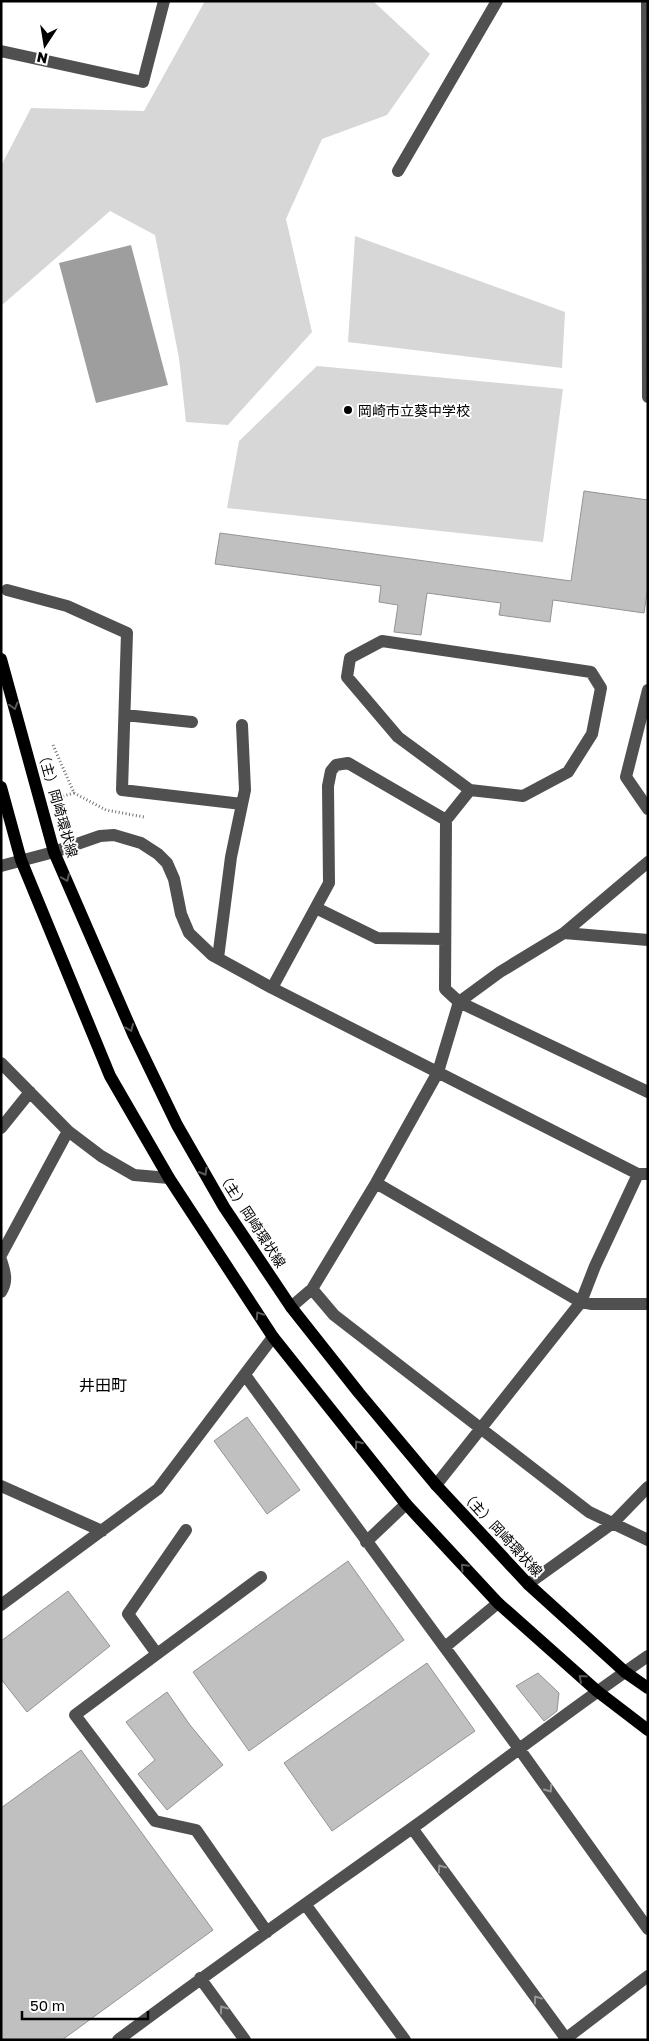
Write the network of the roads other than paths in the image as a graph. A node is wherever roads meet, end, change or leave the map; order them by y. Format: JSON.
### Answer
{"nodes":[{"id":1,"x":164,"y":1,"type":"edge"},
{"id":2,"x":497,"y":1,"type":"edge"},
{"id":3,"x":647,"y":1,"type":"edge"},
{"id":4,"x":647,"y":15,"type":"edge"},
{"id":5,"x":1,"y":51,"type":"edge"},
{"id":6,"x":647,"y":134,"type":"edge"},
{"id":7,"x":398,"y":171,"type":"dead end"},
{"id":8,"x":647,"y":255,"type":"edge"},
{"id":9,"x":648,"y":380,"type":"edge"},
{"id":10,"x":648,"y":397,"type":"edge"},
{"id":11,"x":7,"y":590,"type":"dead end"},
{"id":12,"x":1,"y":659,"type":"edge"},
{"id":13,"x":648,"y":690,"type":"edge"},
{"id":14,"x":125,"y":715,"type":"junction"},
{"id":15,"x":645,"y":715,"type":"edge"},
{"id":16,"x":192,"y":722,"type":"dead end"},
{"id":17,"x":242,"y":725,"type":"dead end"},
{"id":18,"x":1,"y":787,"type":"edge"},
{"id":19,"x":470,"y":790,"type":"junction"},
{"id":20,"x":242,"y":804,"type":"junction"},
{"id":21,"x":648,"y":809,"type":"edge"},
{"id":22,"x":446,"y":820,"type":"junction"},
{"id":23,"x":54,"y":852,"type":"junction"},
{"id":24,"x":21,"y":860,"type":"junction"},
{"id":25,"x":648,"y":862,"type":"edge"},
{"id":26,"x":1,"y":866,"type":"edge"},
{"id":27,"x":316,"y":908,"type":"junction"},
{"id":28,"x":564,"y":933,"type":"junction"},
{"id":29,"x":445,"y":939,"type":"junction"},
{"id":30,"x":648,"y":940,"type":"edge"},
{"id":31,"x":218,"y":958,"type":"junction"},
{"id":32,"x":272,"y":988,"type":"junction"},
{"id":33,"x":460,"y":1002,"type":"junction"},
{"id":34,"x":1,"y":1064,"type":"edge"},
{"id":35,"x":438,"y":1072,"type":"junction"},
{"id":36,"x":30,"y":1092,"type":"junction"},
{"id":37,"x":648,"y":1092,"type":"edge"},
{"id":38,"x":1,"y":1128,"type":"edge"},
{"id":39,"x":68,"y":1131,"type":"junction"},
{"id":40,"x":643,"y":1174,"type":"edge"},
{"id":41,"x":169,"y":1178,"type":"junction"},
{"id":42,"x":376,"y":1183,"type":"junction"},
{"id":43,"x":1,"y":1255,"type":"edge"},
{"id":44,"x":1,"y":1260,"type":"edge"},
{"id":45,"x":312,"y":1289,"type":"junction"},
{"id":46,"x":1,"y":1292,"type":"edge"},
{"id":47,"x":581,"y":1302,"type":"junction"},
{"id":48,"x":648,"y":1304,"type":"edge"},
{"id":49,"x":291,"y":1306,"type":"junction"},
{"id":50,"x":273,"y":1337,"type":"junction"},
{"id":51,"x":244,"y":1376,"type":"junction"},
{"id":52,"x":480,"y":1428,"type":"junction"},
{"id":53,"x":436,"y":1485,"type":"junction"},
{"id":54,"x":1,"y":1486,"type":"edge"},
{"id":55,"x":648,"y":1487,"type":"edge"},
{"id":56,"x":406,"y":1504,"type":"junction"},
{"id":57,"x":613,"y":1523,"type":"junction"},
{"id":58,"x":186,"y":1530,"type":"dead end"},
{"id":59,"x":102,"y":1531,"type":"junction"},
{"id":60,"x":648,"y":1540,"type":"edge"},
{"id":61,"x":366,"y":1542,"type":"junction"},
{"id":62,"x":260,"y":1577,"type":"dead end"},
{"id":63,"x":528,"y":1584,"type":"junction"},
{"id":64,"x":498,"y":1603,"type":"junction"},
{"id":65,"x":1,"y":1605,"type":"edge"},
{"id":66,"x":445,"y":1647,"type":"junction"},
{"id":67,"x":157,"y":1654,"type":"junction"},
{"id":68,"x":648,"y":1656,"type":"edge"},
{"id":69,"x":625,"y":1672,"type":"junction"},
{"id":70,"x":648,"y":1688,"type":"edge"},
{"id":71,"x":597,"y":1691,"type":"junction"},
{"id":72,"x":648,"y":1730,"type":"edge"},
{"id":73,"x":520,"y":1750,"type":"junction"},
{"id":74,"x":412,"y":1828,"type":"junction"},
{"id":75,"x":305,"y":1904,"type":"junction"},
{"id":76,"x":648,"y":1929,"type":"edge"},
{"id":77,"x":267,"y":1932,"type":"junction"},
{"id":78,"x":648,"y":1976,"type":"edge"},
{"id":79,"x":200,"y":1978,"type":"junction"},
{"id":80,"x":565,"y":2039,"type":"edge"},
{"id":81,"x":118,"y":2040,"type":"edge"},
{"id":82,"x":246,"y":2040,"type":"edge"},
{"id":83,"x":405,"y":2040,"type":"edge"}],
"edges":[{"from":1,"to":5,"type":"street"},
{"from":2,"to":7,"type":"street"},
{"from":3,"to":4,"type":"street"},
{"from":4,"to":6,"type":"street"},
{"from":6,"to":8,"type":"street"},
{"from":8,"to":9,"type":"street"},
{"from":9,"to":10,"type":"street"},
{"from":11,"to":14,"type":"street"},
{"from":12,"to":23,"type":"main road","name":"（主）岡崎環状線","one_way":true},
{"from":13,"to":15,"type":"street"},
{"from":14,"to":16,"type":"street"},
{"from":14,"to":20,"type":"street"},
{"from":15,"to":21,"type":"street"},
{"from":17,"to":20,"type":"street"},
{"from":18,"to":24,"type":"main road"},
{"from":19,"to":19,"type":"street"},
{"from":19,"to":22,"type":"street"},
{"from":20,"to":31,"type":"street"},
{"from":22,"to":27,"type":"street"},
{"from":22,"to":29,"type":"street"},
{"from":23,"to":24,"type":"street"},
{"from":23,"to":31,"type":"street"},
{"from":23,"to":49,"type":"main road","name":"（主）岡崎環状線","one_way":true},
{"from":24,"to":26,"type":"street"},
{"from":24,"to":41,"type":"main road"},
{"from":25,"to":28,"type":"street"},
{"from":27,"to":29,"type":"street"},
{"from":27,"to":32,"type":"street"},
{"from":28,"to":30,"type":"street"},
{"from":28,"to":33,"type":"street"},
{"from":29,"to":33,"type":"street"},
{"from":31,"to":32,"type":"street"},
{"from":32,"to":35,"type":"street"},
{"from":33,"to":35,"type":"street"},
{"from":33,"to":37,"type":"street"},
{"from":34,"to":36,"type":"street"},
{"from":35,"to":40,"type":"street"},
{"from":35,"to":42,"type":"street"},
{"from":36,"to":38,"type":"street"},
{"from":36,"to":39,"type":"street"},
{"from":39,"to":41,"type":"street"},
{"from":39,"to":43,"type":"street"},
{"from":40,"to":47,"type":"street"},
{"from":50,"to":41,"type":"main road","one_way":true},
{"from":42,"to":45,"type":"street"},
{"from":42,"to":47,"type":"street"},
{"from":44,"to":46,"type":"street"},
{"from":45,"to":49,"type":"street"},
{"from":45,"to":52,"type":"street"},
{"from":47,"to":48,"type":"street"},
{"from":47,"to":52,"type":"street"},
{"from":49,"to":53,"type":"main road","name":"（主）岡崎環状線"},
{"from":50,"to":51,"type":"street"},
{"from":56,"to":50,"type":"main road","one_way":true},
{"from":51,"to":59,"type":"street"},
{"from":51,"to":61,"type":"street"},
{"from":52,"to":53,"type":"street"},
{"from":52,"to":57,"type":"street"},
{"from":53,"to":63,"type":"main road","name":"（主）岡崎環状線"},
{"from":54,"to":59,"type":"street"},
{"from":55,"to":57,"type":"street"},
{"from":56,"to":61,"type":"street"},
{"from":64,"to":56,"type":"main road","one_way":true},
{"from":57,"to":60,"type":"street"},
{"from":57,"to":63,"type":"street"},
{"from":58,"to":67,"type":"street"},
{"from":59,"to":65,"type":"street"},
{"from":61,"to":66,"type":"street"},
{"from":62,"to":67,"type":"street"},
{"from":63,"to":69,"type":"main road","name":"（主）岡崎環状線"},
{"from":64,"to":66,"type":"street"},
{"from":71,"to":64,"type":"main road","one_way":true},
{"from":66,"to":73,"type":"street"},
{"from":67,"to":77,"type":"street"},
{"from":68,"to":69,"type":"street"},
{"from":69,"to":70,"type":"main road","name":"（主）岡崎環状線"},
{"from":69,"to":71,"type":"street"},
{"from":71,"to":72,"type":"main road"},
{"from":71,"to":73,"type":"street"},
{"from":73,"to":74,"type":"street"},
{"from":73,"to":76,"type":"street","one_way":true},
{"from":74,"to":75,"type":"street"},
{"from":80,"to":74,"type":"street","one_way":true},
{"from":75,"to":77,"type":"street"},
{"from":75,"to":83,"type":"street"},
{"from":77,"to":79,"type":"street"},
{"from":78,"to":80,"type":"street"},
{"from":79,"to":81,"type":"street"},
{"from":82,"to":79,"type":"street","one_way":true}]}
